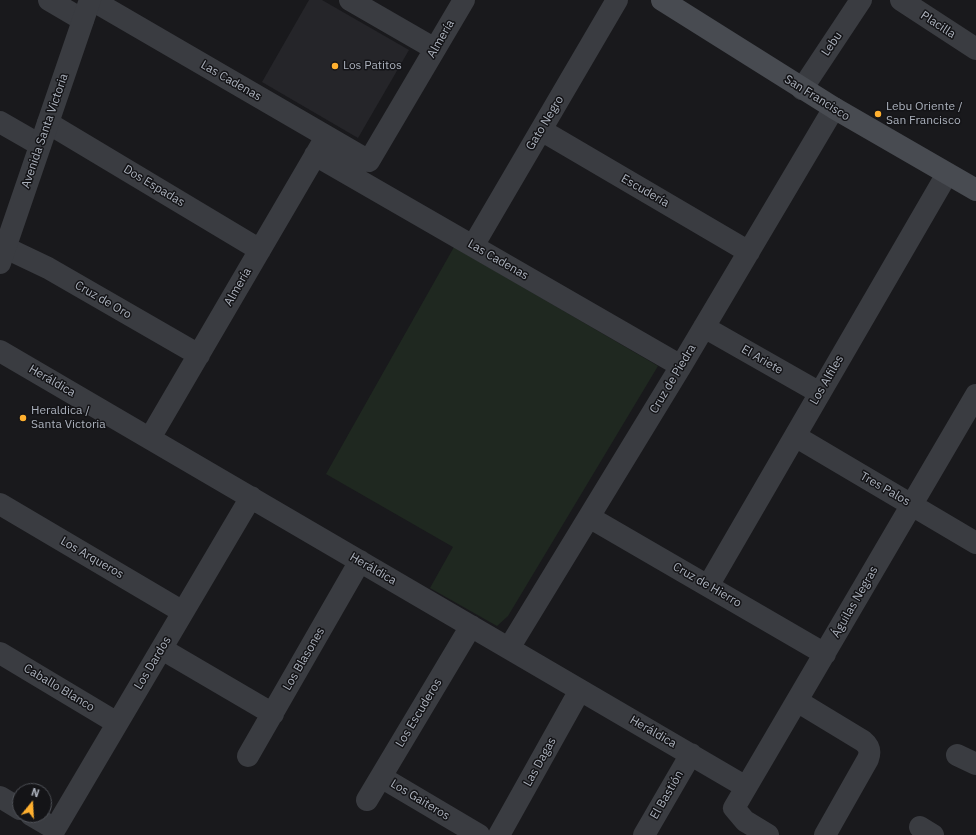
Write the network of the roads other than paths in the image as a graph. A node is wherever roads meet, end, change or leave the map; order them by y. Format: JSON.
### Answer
{"nodes":[{"id":1,"x":49,"y":0,"type":"edge"},
{"id":2,"x":350,"y":0,"type":"edge"},
{"id":3,"x":464,"y":0,"type":"edge"},
{"id":4,"x":618,"y":0,"type":"edge"},
{"id":5,"x":662,"y":0,"type":"edge"},
{"id":6,"x":861,"y":0,"type":"edge"},
{"id":7,"x":901,"y":0,"type":"edge"},
{"id":8,"x":88,"y":7,"type":"edge"},
{"id":9,"x":975,"y":47,"type":"edge"},
{"id":10,"x":435,"y":49,"type":"junction"},
{"id":11,"x":802,"y":89,"type":"junction"},
{"id":12,"x":834,"y":108,"type":"junction"},
{"id":13,"x":0,"y":122,"type":"edge"},
{"id":14,"x":48,"y":123,"type":"junction"},
{"id":15,"x":541,"y":130,"type":"junction"},
{"id":16,"x":326,"y":136,"type":"junction"},
{"id":17,"x":40,"y":146,"type":"junction"},
{"id":18,"x":315,"y":155,"type":"junction"},
{"id":19,"x":369,"y":161,"type":"joint"},
{"id":20,"x":947,"y":174,"type":"junction"},
{"id":21,"x":976,"y":190,"type":"edge"},
{"id":22,"x":472,"y":246,"type":"junction"},
{"id":23,"x":260,"y":250,"type":"junction"},
{"id":24,"x":749,"y":252,"type":"junction"},
{"id":25,"x":3,"y":255,"type":"edge"},
{"id":26,"x":704,"y":327,"type":"junction"},
{"id":27,"x":0,"y":351,"type":"edge"},
{"id":28,"x":199,"y":355,"type":"junction"},
{"id":29,"x":681,"y":366,"type":"junction"},
{"id":30,"x":820,"y":393,"type":"junction"},
{"id":31,"x":976,"y":395,"type":"edge"},
{"id":32,"x":794,"y":436,"type":"junction"},
{"id":33,"x":150,"y":438,"type":"junction"},
{"id":34,"x":251,"y":497,"type":"junction"},
{"id":35,"x":0,"y":504,"type":"edge"},
{"id":36,"x":912,"y":505,"type":"junction"},
{"id":37,"x":589,"y":517,"type":"junction"},
{"id":38,"x":976,"y":543,"type":"edge"},
{"id":39,"x":360,"y":561,"type":"junction"},
{"id":40,"x":708,"y":586,"type":"junction"},
{"id":41,"x":184,"y":612,"type":"junction"},
{"id":42,"x":471,"y":626,"type":"junction"},
{"id":43,"x":509,"y":648,"type":"junction"},
{"id":44,"x":162,"y":649,"type":"junction"},
{"id":45,"x":0,"y":653,"type":"edge"},
{"id":46,"x":825,"y":654,"type":"junction"},
{"id":47,"x":580,"y":690,"type":"junction"},
{"id":48,"x":797,"y":701,"type":"junction"},
{"id":49,"x":273,"y":714,"type":"junction"},
{"id":50,"x":117,"y":723,"type":"junction"},
{"id":51,"x":691,"y":754,"type":"junction"},
{"id":52,"x":248,"y":756,"type":"dead end"},
{"id":53,"x":381,"y":777,"type":"junction"},
{"id":54,"x":746,"y":787,"type":"junction"},
{"id":55,"x":0,"y":797,"type":"edge"},
{"id":56,"x":367,"y":800,"type":"dead end"},
{"id":57,"x":12,"y":804,"type":"edge"},
{"id":58,"x":45,"y":823,"type":"edge"},
{"id":59,"x":479,"y":835,"type":"edge"},
{"id":60,"x":499,"y":835,"type":"edge"},
{"id":61,"x":644,"y":835,"type":"edge"},
{"id":62,"x":768,"y":835,"type":"edge"},
{"id":63,"x":824,"y":835,"type":"edge"}],
"edges":[{"from":1,"to":8,"type":"street","name":"Las Cadenas"},
{"from":2,"to":10,"type":"street"},
{"from":3,"to":10,"type":"street","name":"Almería"},
{"from":4,"to":15,"type":"street","name":"Gato Negro"},
{"from":5,"to":11,"type":"main road","name":"San Francisco"},
{"from":6,"to":11,"type":"street","name":"Lebu"},
{"from":7,"to":9,"type":"street","name":"Placilla"},
{"from":8,"to":14,"type":"street","name":"Avenida Santa Victoria"},
{"from":8,"to":16,"type":"street","name":"Las Cadenas"},
{"from":10,"to":19,"type":"street","name":"Almería"},
{"from":11,"to":12,"type":"main road","name":"San Francisco"},
{"from":12,"to":20,"type":"main road","name":"San Francisco"},
{"from":12,"to":24,"type":"street","name":"Cruz de Piedra"},
{"from":13,"to":17,"type":"street"},
{"from":14,"to":17,"type":"street","name":"Avenida Santa Victoria"},
{"from":14,"to":23,"type":"street","name":"Dos Espadas"},
{"from":15,"to":22,"type":"street","name":"Gato Negro"},
{"from":15,"to":24,"type":"street","name":"Escudería"},
{"from":16,"to":18,"type":"street","name":"Almería"},
{"from":16,"to":19,"type":"street","name":"Las Cadenas"},
{"from":17,"to":25,"type":"street","name":"Avenida Santa Victoria"},
{"from":18,"to":22,"type":"street","name":"Las Cadenas"},
{"from":18,"to":23,"type":"street","name":"Almería"},
{"from":20,"to":21,"type":"main road","name":"San Francisco"},
{"from":20,"to":30,"type":"street","name":"Los Alfiles"},
{"from":22,"to":29,"type":"street","name":"Las Cadenas"},
{"from":23,"to":28,"type":"street","name":"Almería"},
{"from":24,"to":26,"type":"street","name":"Cruz de Piedra"},
{"from":25,"to":28,"type":"street","name":"Cruz de Oro"},
{"from":26,"to":29,"type":"street","name":"Cruz de Piedra"},
{"from":26,"to":30,"type":"street","name":"El Ariete"},
{"from":27,"to":33,"type":"street","name":"Heráldica"},
{"from":28,"to":33,"type":"street","name":"Almería"},
{"from":29,"to":37,"type":"street","name":"Cruz de Piedra"},
{"from":30,"to":32,"type":"street","name":"Los Alfiles"},
{"from":31,"to":36,"type":"street","name":"Águilas Negras"},
{"from":32,"to":36,"type":"street","name":"Tres Palos"},
{"from":32,"to":40,"type":"street","name":"Los Alfiles"},
{"from":33,"to":34,"type":"street","name":"Heráldica"},
{"from":34,"to":39,"type":"street","name":"Heráldica"},
{"from":34,"to":41,"type":"street","name":"Los Dardos"},
{"from":35,"to":41,"type":"street","name":"Los Arqueros"},
{"from":36,"to":38,"type":"street","name":"Tres Palos"},
{"from":36,"to":46,"type":"street","name":"Águilas Negras"},
{"from":37,"to":40,"type":"street","name":"Cruz de Hierro"},
{"from":37,"to":43,"type":"street","name":"Cruz de Piedra"},
{"from":39,"to":42,"type":"street","name":"Heráldica"},
{"from":39,"to":49,"type":"street","name":"Los Blasones"},
{"from":40,"to":46,"type":"street","name":"Cruz de Hierro"},
{"from":41,"to":44,"type":"street","name":"Los Dardos"},
{"from":42,"to":43,"type":"street","name":"Heráldica"},
{"from":42,"to":53,"type":"street","name":"Los Escuderos"},
{"from":43,"to":47,"type":"street","name":"Heráldica"},
{"from":44,"to":49,"type":"street"},
{"from":44,"to":50,"type":"street","name":"Los Dardos"},
{"from":45,"to":50,"type":"street","name":"Caballo Blanco"},
{"from":46,"to":48,"type":"street","name":"Águilas Negras"},
{"from":47,"to":51,"type":"street","name":"Heráldica"},
{"from":47,"to":60,"type":"street","name":"Las Dagas"},
{"from":48,"to":54,"type":"street","name":"Águilas Negras"},
{"from":48,"to":63,"type":"street"},
{"from":49,"to":52,"type":"street","name":"Los Blasones"},
{"from":50,"to":58,"type":"street","name":"Los Dardos"},
{"from":51,"to":54,"type":"street","name":"Heráldica"},
{"from":51,"to":61,"type":"street","name":"El Bastión"},
{"from":53,"to":56,"type":"street","name":"Los Escuderos"},
{"from":53,"to":59,"type":"street","name":"Los Gaiteros"},
{"from":54,"to":62,"type":"street","name":"Águilas Negras"},
{"from":55,"to":57,"type":"street"}]}
